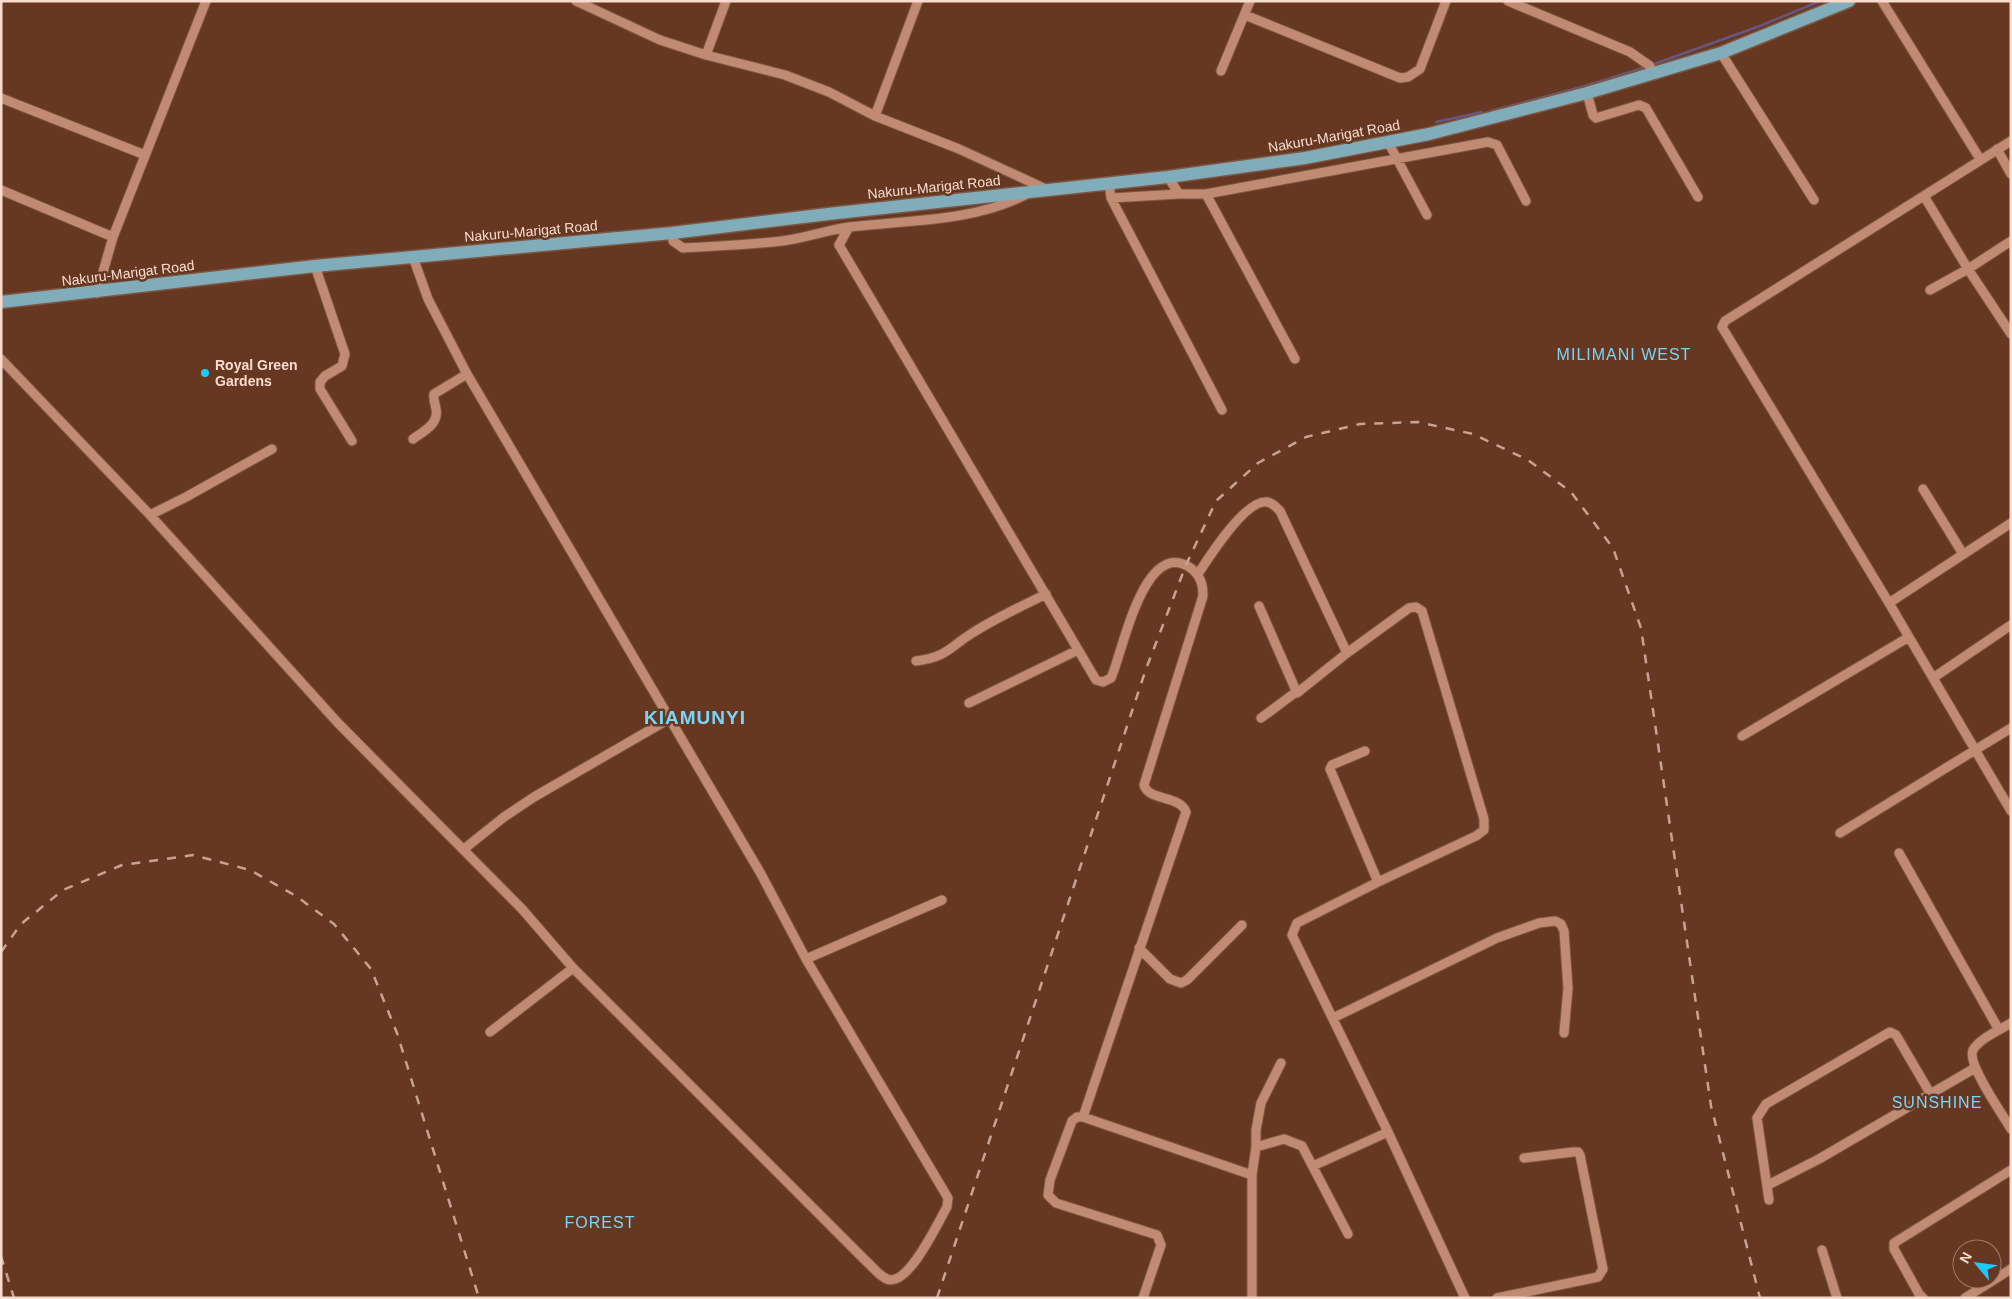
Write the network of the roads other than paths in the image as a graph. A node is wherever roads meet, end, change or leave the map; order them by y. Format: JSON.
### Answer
{"nodes":[{"id":1,"x":206,"y":1,"type":"edge"},
{"id":2,"x":576,"y":1,"type":"edge"},
{"id":3,"x":726,"y":1,"type":"edge"},
{"id":4,"x":918,"y":1,"type":"edge"},
{"id":5,"x":1250,"y":1,"type":"edge"},
{"id":6,"x":1446,"y":1,"type":"edge"},
{"id":7,"x":1508,"y":1,"type":"edge"},
{"id":8,"x":1849,"y":1,"type":"edge"},
{"id":9,"x":1882,"y":1,"type":"edge"},
{"id":10,"x":1245,"y":14,"type":"junction"},
{"id":11,"x":1721,"y":53,"type":"junction"},
{"id":12,"x":706,"y":55,"type":"junction"},
{"id":13,"x":1221,"y":71,"type":"dead end"},
{"id":14,"x":1652,"y":74,"type":"junction"},
{"id":15,"x":1587,"y":94,"type":"junction"},
{"id":16,"x":1,"y":98,"type":"edge"},
{"id":17,"x":875,"y":116,"type":"junction"},
{"id":18,"x":2011,"y":141,"type":"edge"},
{"id":19,"x":1388,"y":142,"type":"junction"},
{"id":20,"x":1997,"y":149,"type":"junction"},
{"id":21,"x":145,"y":155,"type":"junction"},
{"id":22,"x":1396,"y":160,"type":"junction"},
{"id":23,"x":1980,"y":160,"type":"junction"},
{"id":24,"x":2011,"y":174,"type":"edge"},
{"id":25,"x":1168,"y":177,"type":"junction"},
{"id":26,"x":1109,"y":184,"type":"junction"},
{"id":27,"x":1,"y":190,"type":"edge"},
{"id":28,"x":1048,"y":190,"type":"junction"},
{"id":29,"x":1032,"y":192,"type":"junction"},
{"id":30,"x":1179,"y":194,"type":"junction"},
{"id":31,"x":1206,"y":194,"type":"junction"},
{"id":32,"x":1924,"y":196,"type":"junction"},
{"id":33,"x":1698,"y":197,"type":"dead end"},
{"id":34,"x":1112,"y":198,"type":"junction"},
{"id":35,"x":1814,"y":200,"type":"dead end"},
{"id":36,"x":1526,"y":201,"type":"dead end"},
{"id":37,"x":1427,"y":215,"type":"dead end"},
{"id":38,"x":849,"y":228,"type":"junction"},
{"id":39,"x":831,"y":232,"type":"junction"},
{"id":40,"x":672,"y":233,"type":"junction"},
{"id":41,"x":113,"y":237,"type":"junction"},
{"id":42,"x":2011,"y":241,"type":"edge"},
{"id":43,"x":840,"y":245,"type":"junction"},
{"id":44,"x":413,"y":257,"type":"junction"},
{"id":45,"x":315,"y":266,"type":"junction"},
{"id":46,"x":1968,"y":268,"type":"junction"},
{"id":47,"x":1930,"y":290,"type":"dead end"},
{"id":48,"x":97,"y":292,"type":"junction"},
{"id":49,"x":1,"y":302,"type":"edge"},
{"id":50,"x":2011,"y":334,"type":"edge"},
{"id":51,"x":1,"y":359,"type":"edge"},
{"id":52,"x":1295,"y":359,"type":"dead end"},
{"id":53,"x":467,"y":374,"type":"junction"},
{"id":54,"x":1222,"y":410,"type":"dead end"},
{"id":55,"x":413,"y":439,"type":"dead end"},
{"id":56,"x":352,"y":441,"type":"dead end"},
{"id":57,"x":272,"y":449,"type":"dead end"},
{"id":58,"x":1923,"y":489,"type":"dead end"},
{"id":59,"x":150,"y":515,"type":"junction"},
{"id":60,"x":2011,"y":523,"type":"edge"},
{"id":61,"x":1963,"y":554,"type":"junction"},
{"id":62,"x":1198,"y":574,"type":"junction"},
{"id":63,"x":1046,"y":594,"type":"junction"},
{"id":64,"x":1889,"y":603,"type":"junction"},
{"id":65,"x":1259,"y":606,"type":"dead end"},
{"id":66,"x":2011,"y":625,"type":"edge"},
{"id":67,"x":1909,"y":637,"type":"junction"},
{"id":68,"x":1078,"y":650,"type":"junction"},
{"id":69,"x":1347,"y":653,"type":"junction"},
{"id":70,"x":916,"y":661,"type":"dead end"},
{"id":71,"x":1933,"y":678,"type":"junction"},
{"id":72,"x":1296,"y":692,"type":"junction"},
{"id":73,"x":968,"y":703,"type":"dead end"},
{"id":74,"x":1261,"y":718,"type":"dead end"},
{"id":75,"x":669,"y":719,"type":"junction"},
{"id":76,"x":2011,"y":728,"type":"edge"},
{"id":77,"x":1742,"y":736,"type":"dead end"},
{"id":78,"x":1976,"y":750,"type":"junction"},
{"id":79,"x":1365,"y":751,"type":"dead end"},
{"id":80,"x":2011,"y":811,"type":"edge"},
{"id":81,"x":1840,"y":833,"type":"dead end"},
{"id":82,"x":464,"y":849,"type":"junction"},
{"id":83,"x":1899,"y":853,"type":"dead end"},
{"id":84,"x":1378,"y":882,"type":"junction"},
{"id":85,"x":942,"y":900,"type":"dead end"},
{"id":86,"x":1242,"y":925,"type":"dead end"},
{"id":87,"x":1139,"y":948,"type":"junction"},
{"id":88,"x":806,"y":959,"type":"junction"},
{"id":89,"x":573,"y":968,"type":"junction"},
{"id":90,"x":1333,"y":1018,"type":"junction"},
{"id":91,"x":2011,"y":1023,"type":"edge"},
{"id":92,"x":1999,"y":1030,"type":"junction"},
{"id":93,"x":490,"y":1032,"type":"dead end"},
{"id":94,"x":1564,"y":1033,"type":"dead end"},
{"id":95,"x":1281,"y":1063,"type":"dead end"},
{"id":96,"x":1975,"y":1068,"type":"junction"},
{"id":97,"x":1930,"y":1092,"type":"junction"},
{"id":98,"x":1083,"y":1118,"type":"junction"},
{"id":99,"x":2011,"y":1129,"type":"edge"},
{"id":100,"x":1388,"y":1132,"type":"junction"},
{"id":101,"x":1256,"y":1147,"type":"junction"},
{"id":102,"x":1524,"y":1158,"type":"dead end"},
{"id":103,"x":1313,"y":1166,"type":"junction"},
{"id":104,"x":2011,"y":1170,"type":"edge"},
{"id":105,"x":1252,"y":1175,"type":"junction"},
{"id":106,"x":1768,"y":1185,"type":"junction"},
{"id":107,"x":1770,"y":1200,"type":"dead end"},
{"id":108,"x":1348,"y":1234,"type":"dead end"},
{"id":109,"x":1822,"y":1250,"type":"dead end"},
{"id":110,"x":2011,"y":1269,"type":"edge"},
{"id":111,"x":1143,"y":1298,"type":"edge"},
{"id":112,"x":1252,"y":1298,"type":"edge"},
{"id":113,"x":1465,"y":1298,"type":"edge"},
{"id":114,"x":1496,"y":1298,"type":"edge"},
{"id":115,"x":1837,"y":1298,"type":"edge"},
{"id":116,"x":1924,"y":1298,"type":"edge"},
{"id":117,"x":1965,"y":1298,"type":"edge"}],
"edges":[{"from":1,"to":21,"type":"street"},
{"from":2,"to":12,"type":"street"},
{"from":3,"to":12,"type":"street"},
{"from":4,"to":17,"type":"street"},
{"from":5,"to":10,"type":"street"},
{"from":6,"to":10,"type":"street"},
{"from":7,"to":14,"type":"street"},
{"from":8,"to":11,"type":"main road","name":"Nakuru-Marigat Road"},
{"from":9,"to":23,"type":"street"},
{"from":10,"to":13,"type":"street"},
{"from":11,"to":14,"type":"main road","name":"Nakuru-Marigat Road"},
{"from":11,"to":35,"type":"street"},
{"from":12,"to":17,"type":"street"},
{"from":14,"to":15,"type":"main road","name":"Nakuru-Marigat Road"},
{"from":15,"to":19,"type":"main road","name":"Nakuru-Marigat Road"},
{"from":15,"to":33,"type":"street"},
{"from":16,"to":21,"type":"street"},
{"from":17,"to":28,"type":"street"},
{"from":18,"to":20,"type":"street"},
{"from":19,"to":22,"type":"street"},
{"from":19,"to":25,"type":"main road","name":"Nakuru-Marigat Road"},
{"from":20,"to":23,"type":"street"},
{"from":20,"to":24,"type":"street"},
{"from":21,"to":41,"type":"street"},
{"from":22,"to":31,"type":"street"},
{"from":22,"to":36,"type":"street"},
{"from":22,"to":37,"type":"street"},
{"from":23,"to":32,"type":"street"},
{"from":25,"to":26,"type":"main road","name":"Nakuru-Marigat Road"},
{"from":25,"to":30,"type":"street"},
{"from":26,"to":28,"type":"main road","name":"Nakuru-Marigat Road"},
{"from":26,"to":34,"type":"street"},
{"from":27,"to":41,"type":"street"},
{"from":28,"to":29,"type":"main road","name":"Nakuru-Marigat Road"},
{"from":29,"to":38,"type":"street"},
{"from":29,"to":40,"type":"main road","name":"Nakuru-Marigat Road"},
{"from":30,"to":31,"type":"street"},
{"from":30,"to":34,"type":"street"},
{"from":31,"to":52,"type":"street"},
{"from":32,"to":46,"type":"street"},
{"from":32,"to":64,"type":"street"},
{"from":34,"to":54,"type":"street"},
{"from":38,"to":39,"type":"street"},
{"from":38,"to":43,"type":"street"},
{"from":39,"to":40,"type":"street"},
{"from":39,"to":43,"type":"street"},
{"from":40,"to":44,"type":"main road","name":"Nakuru-Marigat Road"},
{"from":41,"to":48,"type":"street"},
{"from":42,"to":46,"type":"street"},
{"from":43,"to":63,"type":"street"},
{"from":44,"to":45,"type":"main road","name":"Nakuru-Marigat Road"},
{"from":44,"to":53,"type":"street"},
{"from":45,"to":48,"type":"main road","name":"Nakuru-Marigat Road"},
{"from":45,"to":56,"type":"street"},
{"from":46,"to":47,"type":"street"},
{"from":46,"to":50,"type":"street"},
{"from":48,"to":49,"type":"main road","name":"Nakuru-Marigat Road"},
{"from":51,"to":59,"type":"street"},
{"from":53,"to":55,"type":"street"},
{"from":53,"to":75,"type":"street"},
{"from":57,"to":59,"type":"street"},
{"from":58,"to":61,"type":"street"},
{"from":59,"to":82,"type":"street"},
{"from":60,"to":61,"type":"street"},
{"from":61,"to":64,"type":"street"},
{"from":62,"to":68,"type":"street"},
{"from":62,"to":69,"type":"street"},
{"from":62,"to":87,"type":"street"},
{"from":63,"to":68,"type":"street"},
{"from":63,"to":70,"type":"street"},
{"from":64,"to":67,"type":"street"},
{"from":65,"to":72,"type":"street"},
{"from":66,"to":71,"type":"street"},
{"from":67,"to":71,"type":"street"},
{"from":67,"to":77,"type":"street"},
{"from":68,"to":73,"type":"street"},
{"from":69,"to":72,"type":"street"},
{"from":69,"to":84,"type":"street"},
{"from":71,"to":78,"type":"street"},
{"from":72,"to":74,"type":"street"},
{"from":75,"to":82,"type":"street"},
{"from":75,"to":88,"type":"street"},
{"from":76,"to":78,"type":"street"},
{"from":78,"to":80,"type":"street"},
{"from":78,"to":81,"type":"street"},
{"from":79,"to":84,"type":"street"},
{"from":82,"to":89,"type":"street"},
{"from":83,"to":92,"type":"street"},
{"from":84,"to":90,"type":"street"},
{"from":85,"to":88,"type":"street"},
{"from":86,"to":87,"type":"street"},
{"from":87,"to":98,"type":"street"},
{"from":88,"to":89,"type":"street"},
{"from":89,"to":93,"type":"street"},
{"from":90,"to":94,"type":"street"},
{"from":90,"to":100,"type":"street"},
{"from":91,"to":92,"type":"street"},
{"from":92,"to":96,"type":"street"},
{"from":95,"to":101,"type":"street"},
{"from":96,"to":97,"type":"street"},
{"from":96,"to":99,"type":"street"},
{"from":97,"to":106,"type":"street"},
{"from":97,"to":106,"type":"street"},
{"from":98,"to":105,"type":"street"},
{"from":98,"to":111,"type":"street"},
{"from":100,"to":103,"type":"street"},
{"from":100,"to":113,"type":"street"},
{"from":101,"to":103,"type":"street"},
{"from":101,"to":105,"type":"street"},
{"from":102,"to":114,"type":"street"},
{"from":103,"to":108,"type":"street"},
{"from":104,"to":116,"type":"street"},
{"from":105,"to":112,"type":"street"},
{"from":106,"to":107,"type":"street"},
{"from":109,"to":115,"type":"street"},
{"from":110,"to":117,"type":"street"}]}
